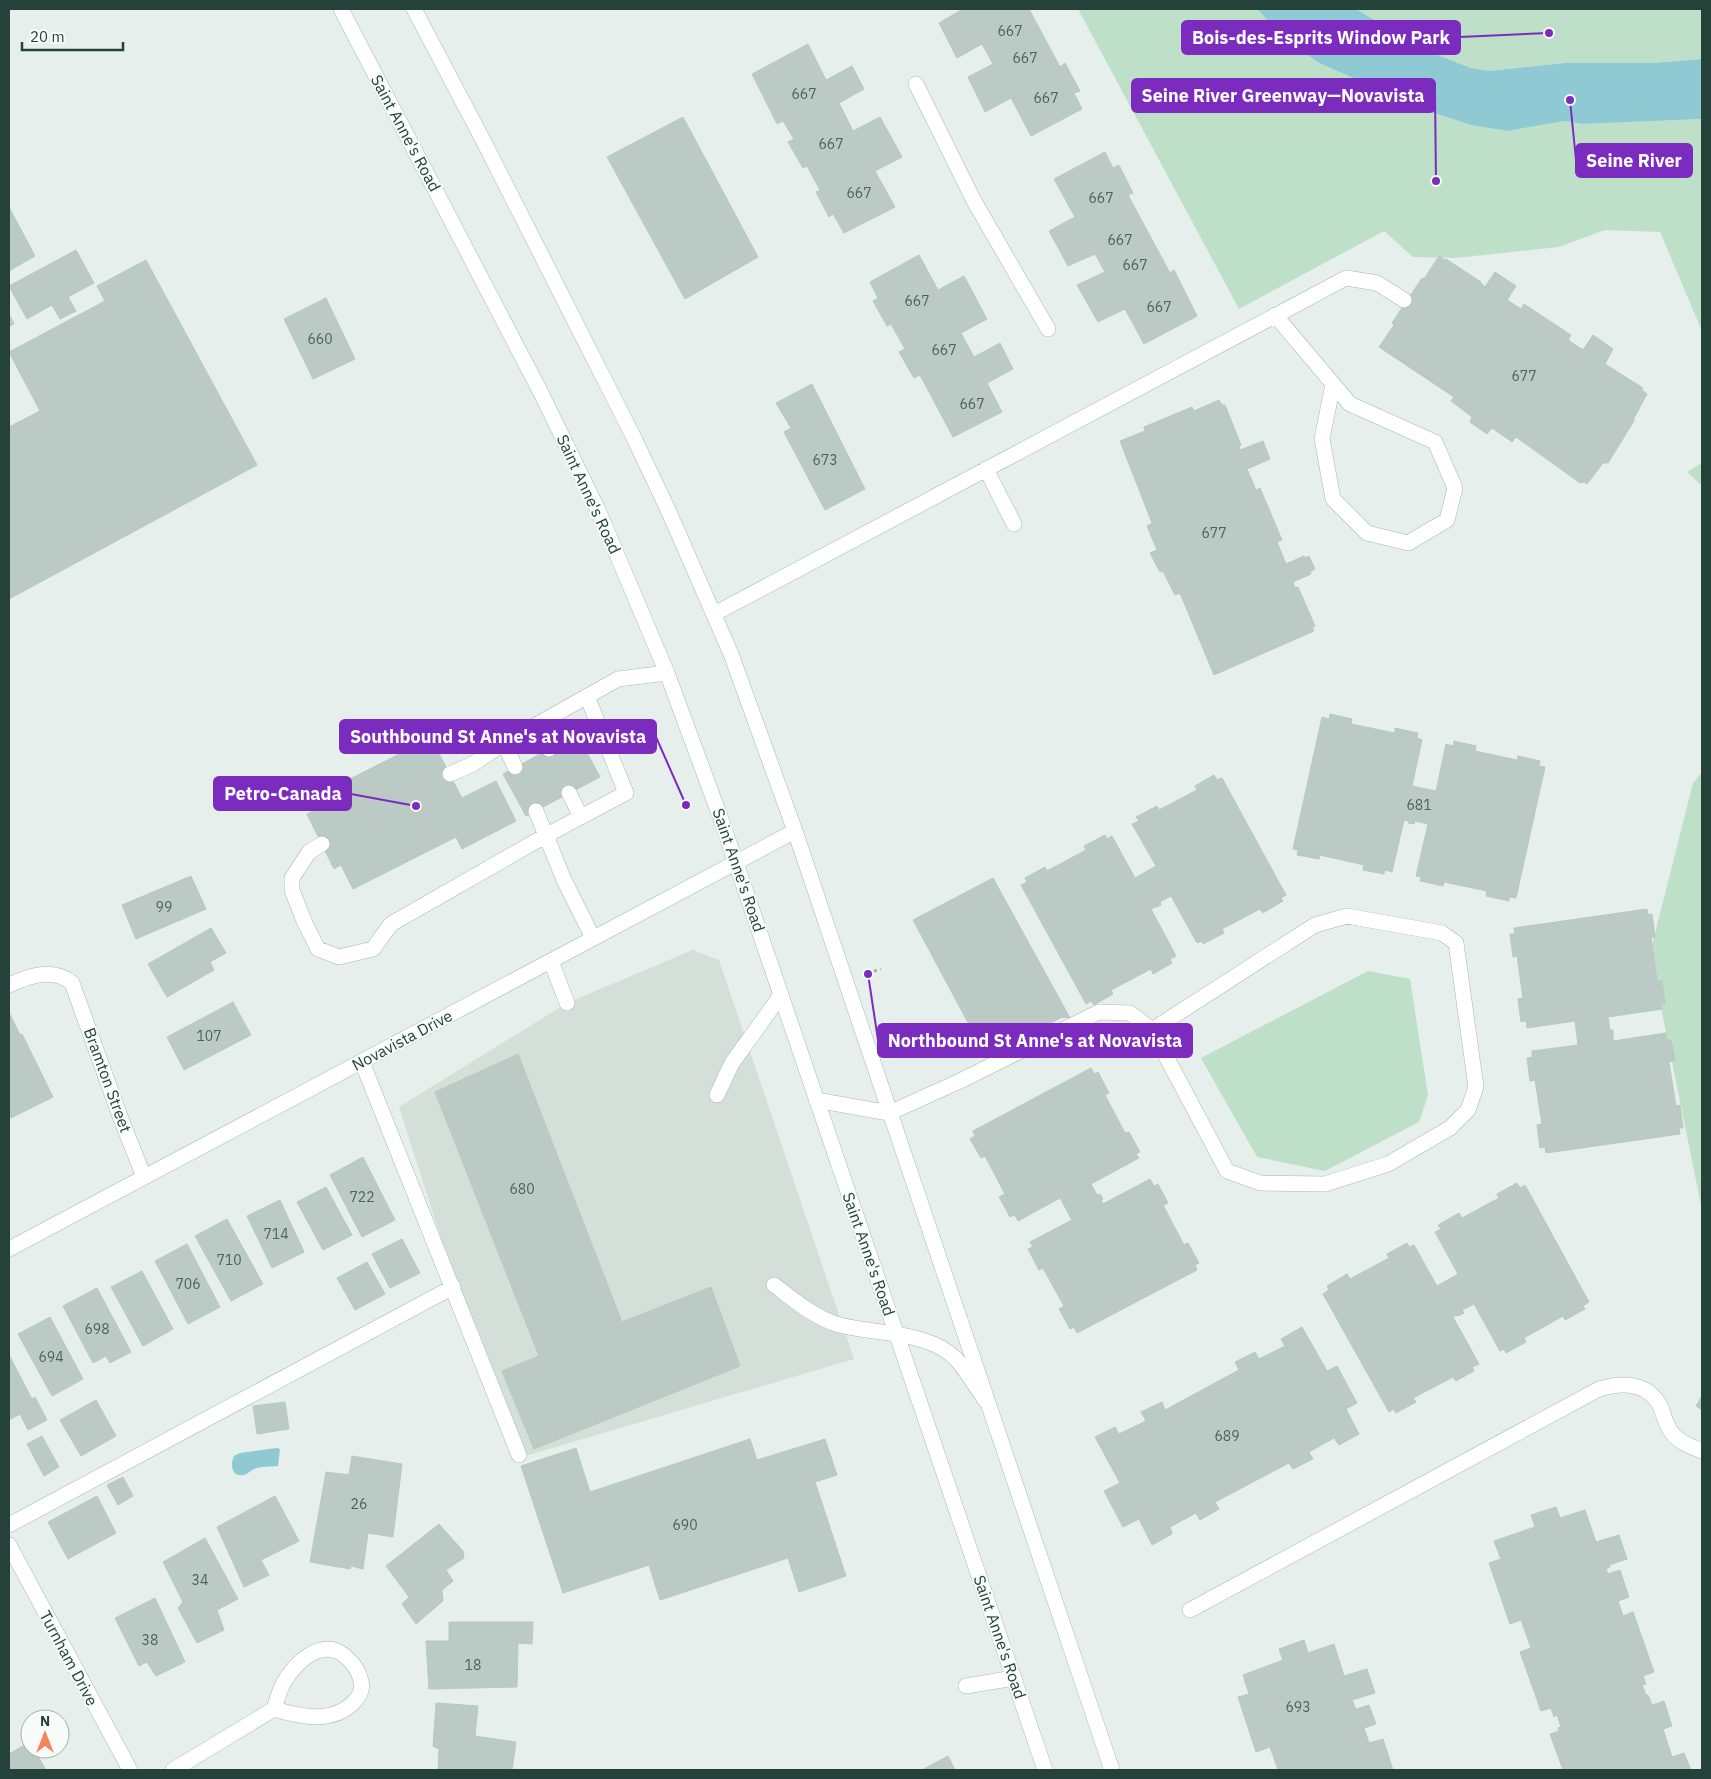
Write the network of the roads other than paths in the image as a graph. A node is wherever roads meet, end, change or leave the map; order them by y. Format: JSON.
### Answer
{"nodes":[{"id":1,"x":341,"y":9,"type":"edge"},
{"id":2,"x":414,"y":9,"type":"edge"},
{"id":3,"x":916,"y":84,"type":"dead end"},
{"id":4,"x":1404,"y":300,"type":"dead end"},
{"id":5,"x":1275,"y":315,"type":"junction"},
{"id":6,"x":1048,"y":329,"type":"dead end"},
{"id":7,"x":1333,"y":384,"type":"junction"},
{"id":8,"x":986,"y":469,"type":"junction"},
{"id":9,"x":1014,"y":524,"type":"dead end"},
{"id":10,"x":714,"y":614,"type":"junction"},
{"id":11,"x":668,"y":673,"type":"junction"},
{"id":12,"x":587,"y":696,"type":"junction"},
{"id":13,"x":537,"y":725,"type":"junction"},
{"id":14,"x":504,"y":743,"type":"junction"},
{"id":15,"x":549,"y":749,"type":"dead end"},
{"id":16,"x":515,"y":767,"type":"dead end"},
{"id":17,"x":450,"y":774,"type":"dead end"},
{"id":18,"x":569,"y":793,"type":"dead end"},
{"id":19,"x":536,"y":811,"type":"dead end"},
{"id":20,"x":581,"y":817,"type":"junction"},
{"id":21,"x":795,"y":831,"type":"junction"},
{"id":22,"x":545,"y":836,"type":"junction"},
{"id":23,"x":322,"y":844,"type":"dead end"},
{"id":24,"x":736,"y":863,"type":"junction"},
{"id":25,"x":594,"y":938,"type":"junction"},
{"id":26,"x":551,"y":961,"type":"junction"},
{"id":27,"x":9,"y":985,"type":"edge"},
{"id":28,"x":781,"y":996,"type":"junction"},
{"id":29,"x":567,"y":1003,"type":"dead end"},
{"id":30,"x":1152,"y":1030,"type":"junction"},
{"id":31,"x":362,"y":1062,"type":"junction"},
{"id":32,"x":717,"y":1095,"type":"dead end"},
{"id":33,"x":816,"y":1100,"type":"junction"},
{"id":34,"x":889,"y":1113,"type":"junction"},
{"id":35,"x":144,"y":1177,"type":"junction"},
{"id":36,"x":9,"y":1249,"type":"edge"},
{"id":37,"x":774,"y":1285,"type":"dead end"},
{"id":38,"x":453,"y":1287,"type":"junction"},
{"id":39,"x":897,"y":1335,"type":"junction"},
{"id":40,"x":989,"y":1406,"type":"junction"},
{"id":41,"x":1702,"y":1451,"type":"edge"},
{"id":42,"x":519,"y":1455,"type":"dead end"},
{"id":43,"x":9,"y":1525,"type":"edge"},
{"id":44,"x":9,"y":1545,"type":"edge"},
{"id":45,"x":1190,"y":1610,"type":"dead end"},
{"id":46,"x":1014,"y":1678,"type":"junction"},
{"id":47,"x":966,"y":1686,"type":"dead end"},
{"id":48,"x":274,"y":1709,"type":"junction"},
{"id":49,"x":130,"y":1770,"type":"edge"},
{"id":50,"x":173,"y":1770,"type":"edge"},
{"id":51,"x":1045,"y":1770,"type":"edge"},
{"id":52,"x":1112,"y":1770,"type":"edge"}],
"edges":[{"from":1,"to":11,"type":"main road","name":"Saint Anne's Road"},
{"from":2,"to":10,"type":"main road"},
{"from":3,"to":6,"type":"main road"},
{"from":4,"to":5,"type":"main road"},
{"from":5,"to":7,"type":"main road"},
{"from":5,"to":8,"type":"main road"},
{"from":7,"to":7,"type":"main road"},
{"from":8,"to":9,"type":"main road"},
{"from":8,"to":10,"type":"main road"},
{"from":10,"to":21,"type":"main road"},
{"from":11,"to":12,"type":"main road"},
{"from":11,"to":24,"type":"main road","name":"Saint Anne's Road"},
{"from":12,"to":13,"type":"main road"},
{"from":12,"to":20,"type":"main road"},
{"from":13,"to":14,"type":"main road"},
{"from":13,"to":15,"type":"main road"},
{"from":14,"to":16,"type":"main road"},
{"from":14,"to":17,"type":"main road"},
{"from":18,"to":20,"type":"main road"},
{"from":19,"to":22,"type":"main road"},
{"from":20,"to":22,"type":"main road"},
{"from":21,"to":24,"type":"main road","name":"Novavista Drive"},
{"from":21,"to":34,"type":"main road"},
{"from":22,"to":23,"type":"main road"},
{"from":22,"to":25,"type":"main road"},
{"from":24,"to":25,"type":"main road","name":"Novavista Drive"},
{"from":24,"to":28,"type":"main road","name":"Saint Anne's Road"},
{"from":25,"to":26,"type":"main road","name":"Novavista Drive"},
{"from":26,"to":29,"type":"main road"},
{"from":26,"to":31,"type":"main road","name":"Novavista Drive"},
{"from":27,"to":35,"type":"main road","name":"Bramton Street"},
{"from":28,"to":32,"type":"main road"},
{"from":28,"to":33,"type":"main road","name":"Saint Anne's Road"},
{"from":30,"to":30,"type":"main road"},
{"from":30,"to":34,"type":"main road"},
{"from":31,"to":35,"type":"main road","name":"Novavista Drive"},
{"from":31,"to":38,"type":"main road"},
{"from":33,"to":34,"type":"main road"},
{"from":33,"to":39,"type":"main road","name":"Saint Anne's Road"},
{"from":34,"to":40,"type":"main road"},
{"from":35,"to":36,"type":"main road","name":"Novavista Drive"},
{"from":37,"to":39,"type":"main road"},
{"from":38,"to":42,"type":"main road"},
{"from":38,"to":43,"type":"main road"},
{"from":39,"to":40,"type":"main road"},
{"from":39,"to":46,"type":"main road","name":"Saint Anne's Road"},
{"from":40,"to":52,"type":"main road"},
{"from":41,"to":45,"type":"main road"},
{"from":44,"to":49,"type":"main road","name":"Turnham Drive"},
{"from":46,"to":47,"type":"main road"},
{"from":46,"to":51,"type":"main road","name":"Saint Anne's Road"},
{"from":48,"to":48,"type":"main road"},
{"from":48,"to":50,"type":"main road"}]}
